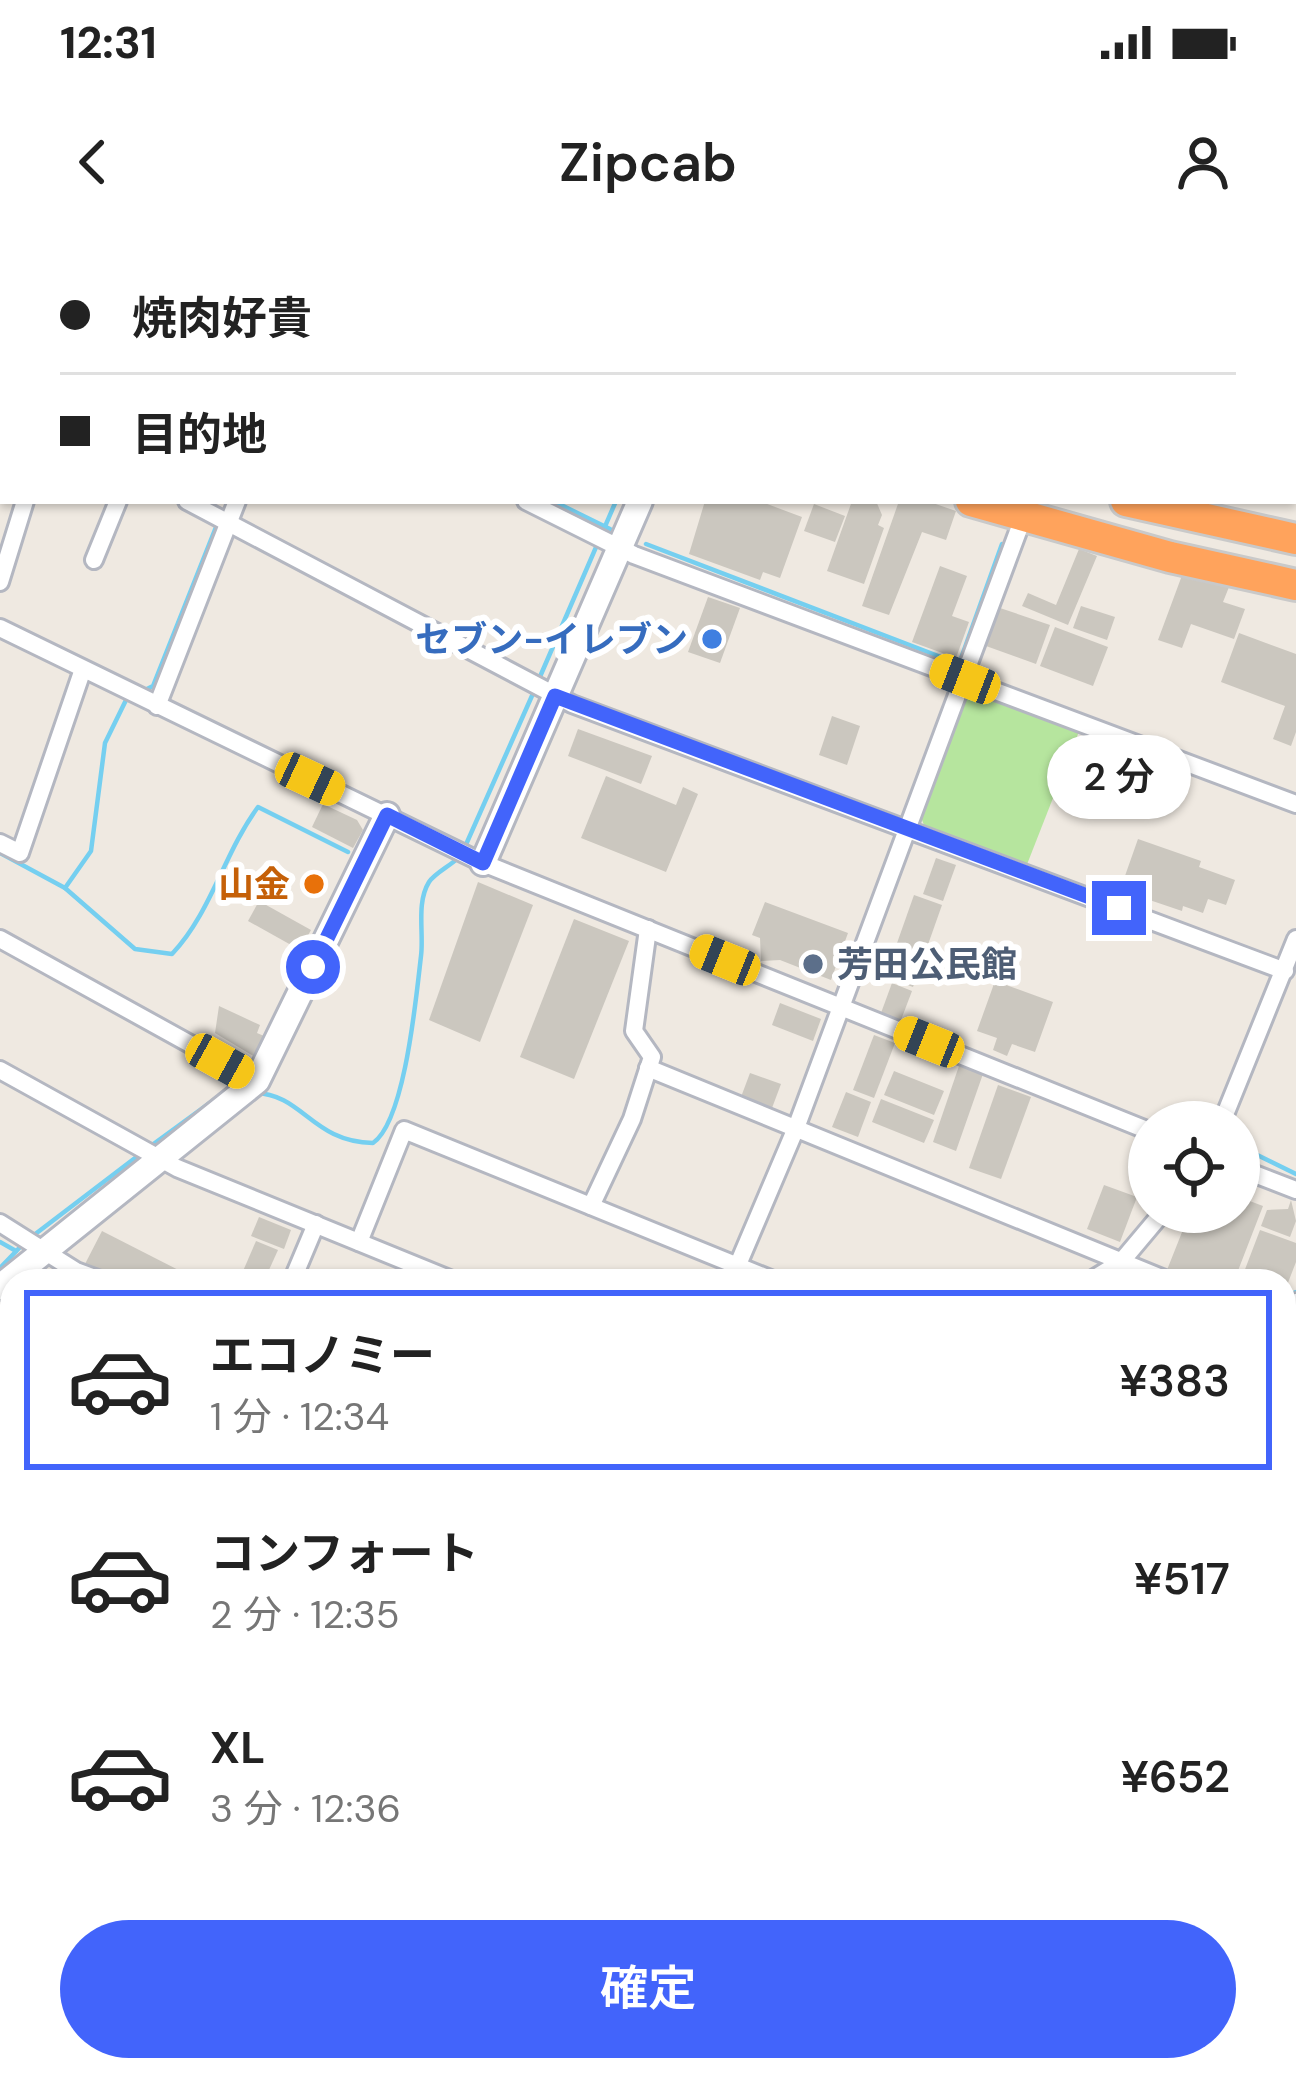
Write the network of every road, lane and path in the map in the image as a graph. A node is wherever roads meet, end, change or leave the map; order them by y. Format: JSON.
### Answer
{"nodes":[{"id":1,"x":24,"y":504,"type":"edge"},
{"id":2,"x":117,"y":504,"type":"edge"},
{"id":3,"x":193,"y":504,"type":"edge"},
{"id":4,"x":235,"y":504,"type":"edge"},
{"id":5,"x":532,"y":504,"type":"edge"},
{"id":6,"x":638,"y":504,"type":"edge"},
{"id":7,"x":994,"y":504,"type":"edge"},
{"id":8,"x":1139,"y":504,"type":"edge"},
{"id":9,"x":1221,"y":504,"type":"edge"},
{"id":10,"x":1033,"y":509,"type":"edge"},
{"id":11,"x":1296,"y":519,"type":"edge"},
{"id":12,"x":222,"y":520,"type":"junction"},
{"id":13,"x":1296,"y":539,"type":"edge"},
{"id":14,"x":607,"y":542,"type":"junction"},
{"id":15,"x":94,"y":560,"type":"dead end"},
{"id":16,"x":1296,"y":563,"type":"edge"},
{"id":17,"x":0,"y":582,"type":"edge"},
{"id":18,"x":1296,"y":584,"type":"edge"},
{"id":19,"x":0,"y":628,"type":"edge"},
{"id":20,"x":83,"y":669,"type":"junction"},
{"id":21,"x":965,"y":679,"type":"junction"},
{"id":22,"x":542,"y":690,"type":"junction"},
{"id":23,"x":157,"y":706,"type":"junction"},
{"id":24,"x":1296,"y":804,"type":"edge"},
{"id":25,"x":387,"y":815,"type":"junction"},
{"id":26,"x":911,"y":828,"type":"junction"},
{"id":27,"x":0,"y":843,"type":"edge"},
{"id":28,"x":468,"y":856,"type":"junction"},
{"id":29,"x":648,"y":929,"type":"junction"},
{"id":30,"x":0,"y":939,"type":"edge"},
{"id":31,"x":1296,"y":939,"type":"edge"},
{"id":32,"x":1287,"y":978,"type":"edge"},
{"id":33,"x":842,"y":1006,"type":"junction"},
{"id":34,"x":648,"y":1068,"type":"junction"},
{"id":35,"x":0,"y":1070,"type":"edge"},
{"id":36,"x":250,"y":1088,"type":"junction"},
{"id":37,"x":1231,"y":1101,"type":"edge"},
{"id":38,"x":1128,"y":1122,"type":"edge"},
{"id":39,"x":796,"y":1129,"type":"junction"},
{"id":40,"x":150,"y":1154,"type":"junction"},
{"id":41,"x":1260,"y":1176,"type":"edge"},
{"id":42,"x":1296,"y":1190,"type":"edge"},
{"id":43,"x":591,"y":1206,"type":"junction"},
{"id":44,"x":0,"y":1223,"type":"edge"},
{"id":45,"x":316,"y":1224,"type":"junction"},
{"id":46,"x":1145,"y":1233,"type":"edge"},
{"id":47,"x":358,"y":1241,"type":"junction"},
{"id":48,"x":35,"y":1242,"type":"junction"},
{"id":49,"x":1121,"y":1262,"type":"junction"},
{"id":50,"x":14,"y":1269,"type":"edge"},
{"id":51,"x":75,"y":1269,"type":"edge"},
{"id":52,"x":297,"y":1269,"type":"edge"},
{"id":53,"x":425,"y":1269,"type":"edge"},
{"id":54,"x":725,"y":1269,"type":"edge"},
{"id":55,"x":736,"y":1269,"type":"edge"},
{"id":56,"x":1110,"y":1269,"type":"edge"},
{"id":57,"x":1139,"y":1269,"type":"edge"}],
"edges":[{"from":1,"to":17,"type":"street"},
{"from":2,"to":15,"type":"street"},
{"from":3,"to":12,"type":"street"},
{"from":4,"to":12,"type":"street"},
{"from":5,"to":14,"type":"street"},
{"from":6,"to":14,"type":"street"},
{"from":7,"to":10,"type":"highway"},
{"from":8,"to":13,"type":"highway"},
{"from":9,"to":11,"type":"highway"},
{"from":10,"to":16,"type":"highway"},
{"from":10,"to":18,"type":"highway"},
{"from":10,"to":21,"type":"street"},
{"from":12,"to":22,"type":"street"},
{"from":12,"to":23,"type":"street"},
{"from":14,"to":21,"type":"street"},
{"from":14,"to":22,"type":"street"},
{"from":19,"to":20,"type":"street"},
{"from":20,"to":23,"type":"street"},
{"from":20,"to":27,"type":"street"},
{"from":21,"to":24,"type":"street"},
{"from":21,"to":26,"type":"street"},
{"from":22,"to":26,"type":"street"},
{"from":22,"to":28,"type":"street"},
{"from":23,"to":25,"type":"street"},
{"from":25,"to":28,"type":"street"},
{"from":25,"to":36,"type":"street"},
{"from":26,"to":32,"type":"street"},
{"from":26,"to":33,"type":"street"},
{"from":28,"to":29,"type":"street"},
{"from":29,"to":33,"type":"street"},
{"from":29,"to":34,"type":"street"},
{"from":30,"to":36,"type":"street"},
{"from":31,"to":32,"type":"street"},
{"from":32,"to":37,"type":"street"},
{"from":33,"to":38,"type":"street"},
{"from":33,"to":39,"type":"street"},
{"from":34,"to":39,"type":"street"},
{"from":34,"to":43,"type":"street"},
{"from":35,"to":40,"type":"street"},
{"from":36,"to":40,"type":"street"},
{"from":39,"to":49,"type":"street"},
{"from":39,"to":55,"type":"street"},
{"from":40,"to":45,"type":"street"},
{"from":40,"to":48,"type":"street"},
{"from":41,"to":42,"type":"street"},
{"from":43,"to":47,"type":"street"},
{"from":43,"to":54,"type":"street"},
{"from":44,"to":48,"type":"street"},
{"from":45,"to":47,"type":"street"},
{"from":45,"to":52,"type":"street"},
{"from":46,"to":49,"type":"street"},
{"from":47,"to":53,"type":"street"},
{"from":48,"to":50,"type":"street"},
{"from":48,"to":51,"type":"street"},
{"from":49,"to":56,"type":"street"},
{"from":49,"to":57,"type":"street"}]}
